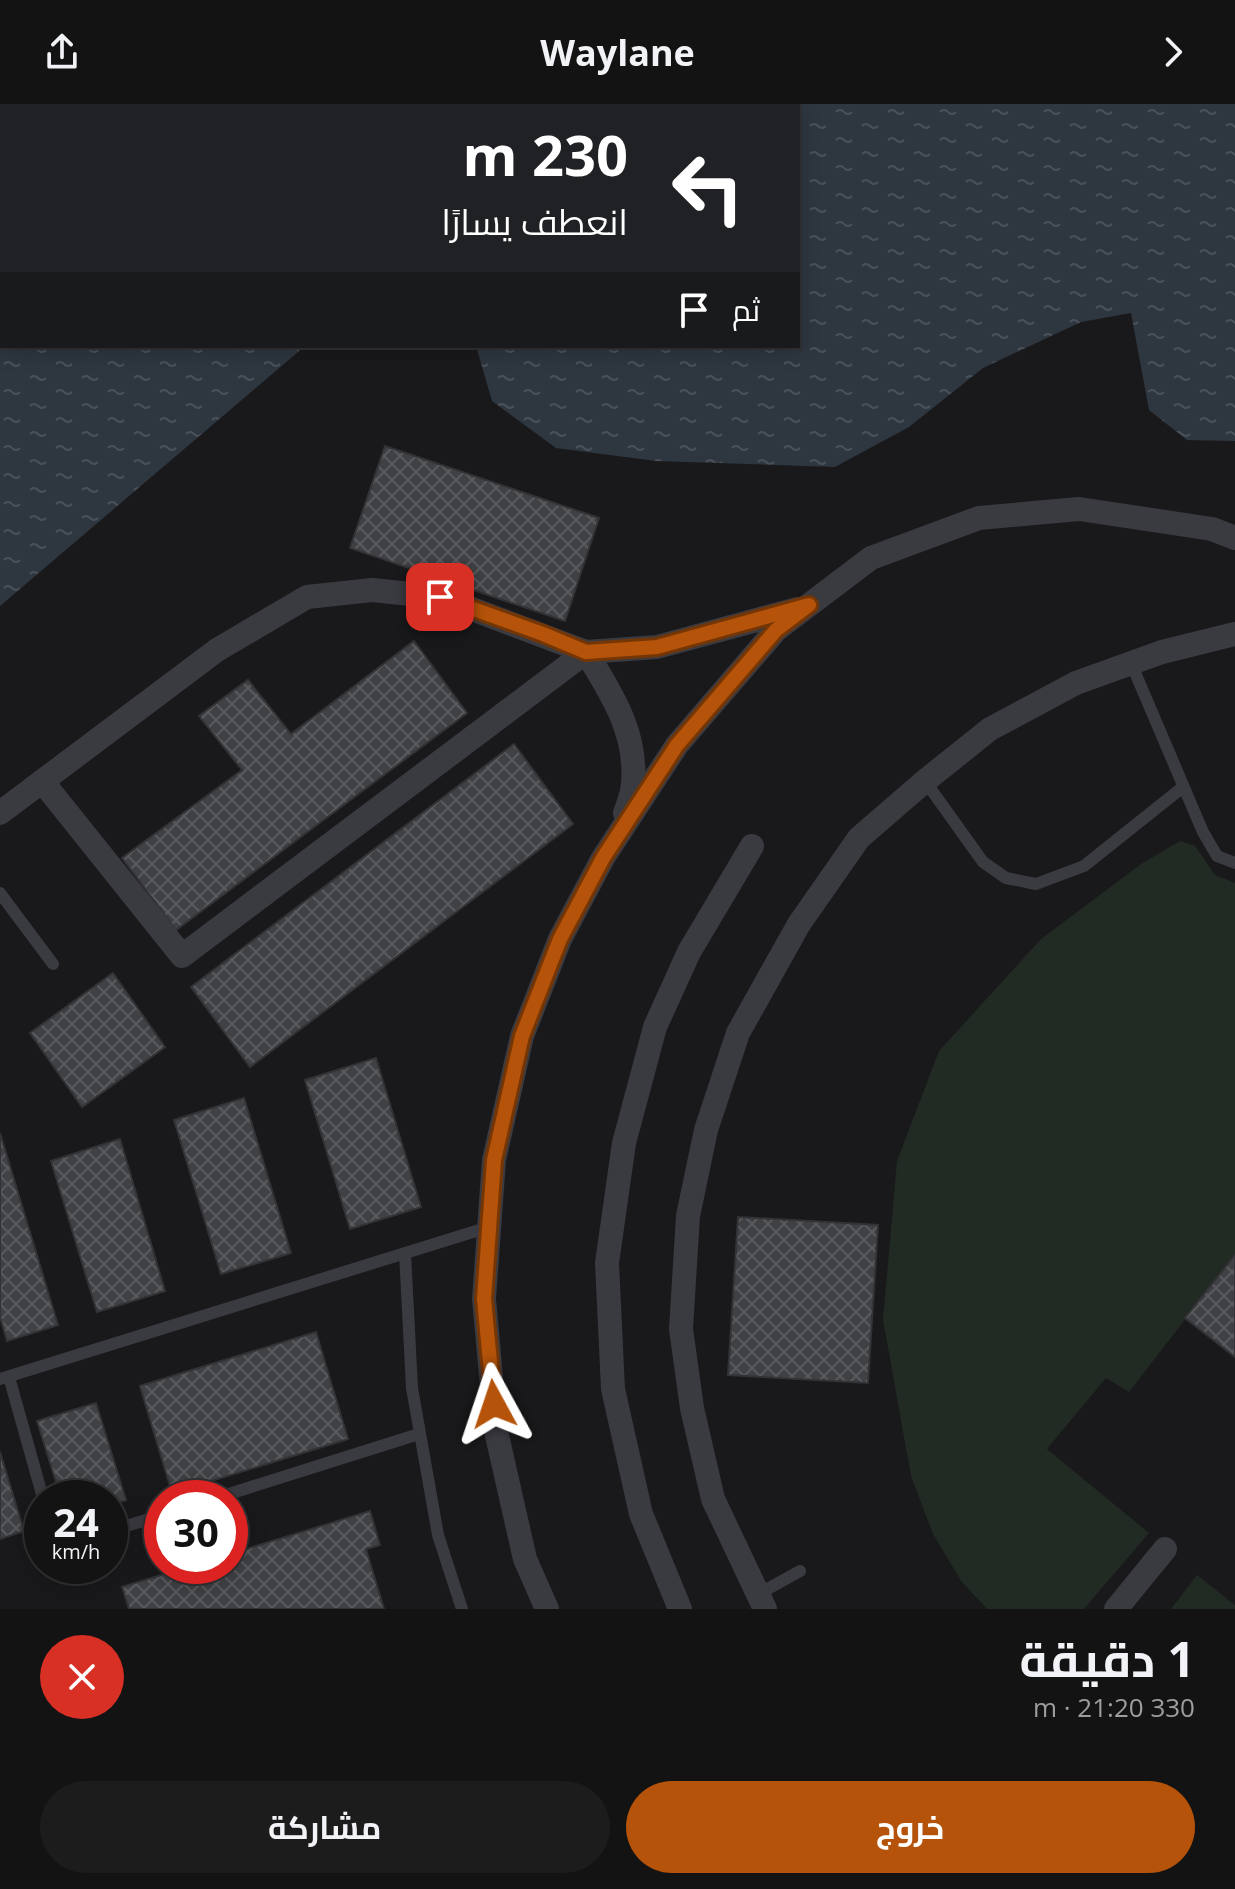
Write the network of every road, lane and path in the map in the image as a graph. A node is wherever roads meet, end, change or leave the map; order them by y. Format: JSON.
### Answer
{"nodes":[{"id":1,"x":1235,"y":538,"type":"edge"},
{"id":2,"x":809,"y":605,"type":"junction"},
{"id":3,"x":1235,"y":634,"type":"edge"},
{"id":4,"x":586,"y":652,"type":"junction"},
{"id":5,"x":1131,"y":663,"type":"junction"},
{"id":6,"x":42,"y":781,"type":"junction"},
{"id":7,"x":925,"y":781,"type":"junction"},
{"id":8,"x":1183,"y":787,"type":"junction"},
{"id":9,"x":0,"y":813,"type":"edge"},
{"id":10,"x":620,"y":833,"type":"junction"},
{"id":11,"x":752,"y":846,"type":"dead end"},
{"id":12,"x":1235,"y":863,"type":"edge"},
{"id":13,"x":0,"y":893,"type":"edge"},
{"id":14,"x":53,"y":964,"type":"dead end"},
{"id":15,"x":489,"y":1227,"type":"junction"},
{"id":16,"x":405,"y":1253,"type":"junction"},
{"id":17,"x":4,"y":1378,"type":"edge"},
{"id":18,"x":419,"y":1434,"type":"junction"},
{"id":19,"x":37,"y":1480,"type":"edge"},
{"id":20,"x":248,"y":1488,"type":"edge"},
{"id":21,"x":1165,"y":1549,"type":"dead end"},
{"id":22,"x":800,"y":1571,"type":"dead end"},
{"id":23,"x":761,"y":1602,"type":"edge"},
{"id":24,"x":462,"y":1609,"type":"edge"},
{"id":25,"x":547,"y":1609,"type":"edge"},
{"id":26,"x":680,"y":1609,"type":"edge"},
{"id":27,"x":1116,"y":1609,"type":"edge"}],
"edges":[{"from":1,"to":2,"type":"street"},
{"from":2,"to":4,"type":"street"},
{"from":2,"to":10,"type":"street"},
{"from":3,"to":5,"type":"street"},
{"from":4,"to":6,"type":"street"},
{"from":4,"to":6,"type":"street"},
{"from":4,"to":10,"type":"street"},
{"from":5,"to":7,"type":"street"},
{"from":5,"to":8,"type":"lane"},
{"from":6,"to":9,"type":"street"},
{"from":7,"to":8,"type":"lane"},
{"from":7,"to":23,"type":"street"},
{"from":8,"to":12,"type":"lane"},
{"from":10,"to":15,"type":"street"},
{"from":11,"to":26,"type":"street"},
{"from":13,"to":14,"type":"lane"},
{"from":15,"to":16,"type":"lane"},
{"from":15,"to":25,"type":"street"},
{"from":16,"to":17,"type":"lane"},
{"from":16,"to":18,"type":"lane"},
{"from":17,"to":19,"type":"lane"},
{"from":18,"to":20,"type":"lane"},
{"from":18,"to":24,"type":"lane"},
{"from":21,"to":27,"type":"street"},
{"from":22,"to":23,"type":"lane"}]}
